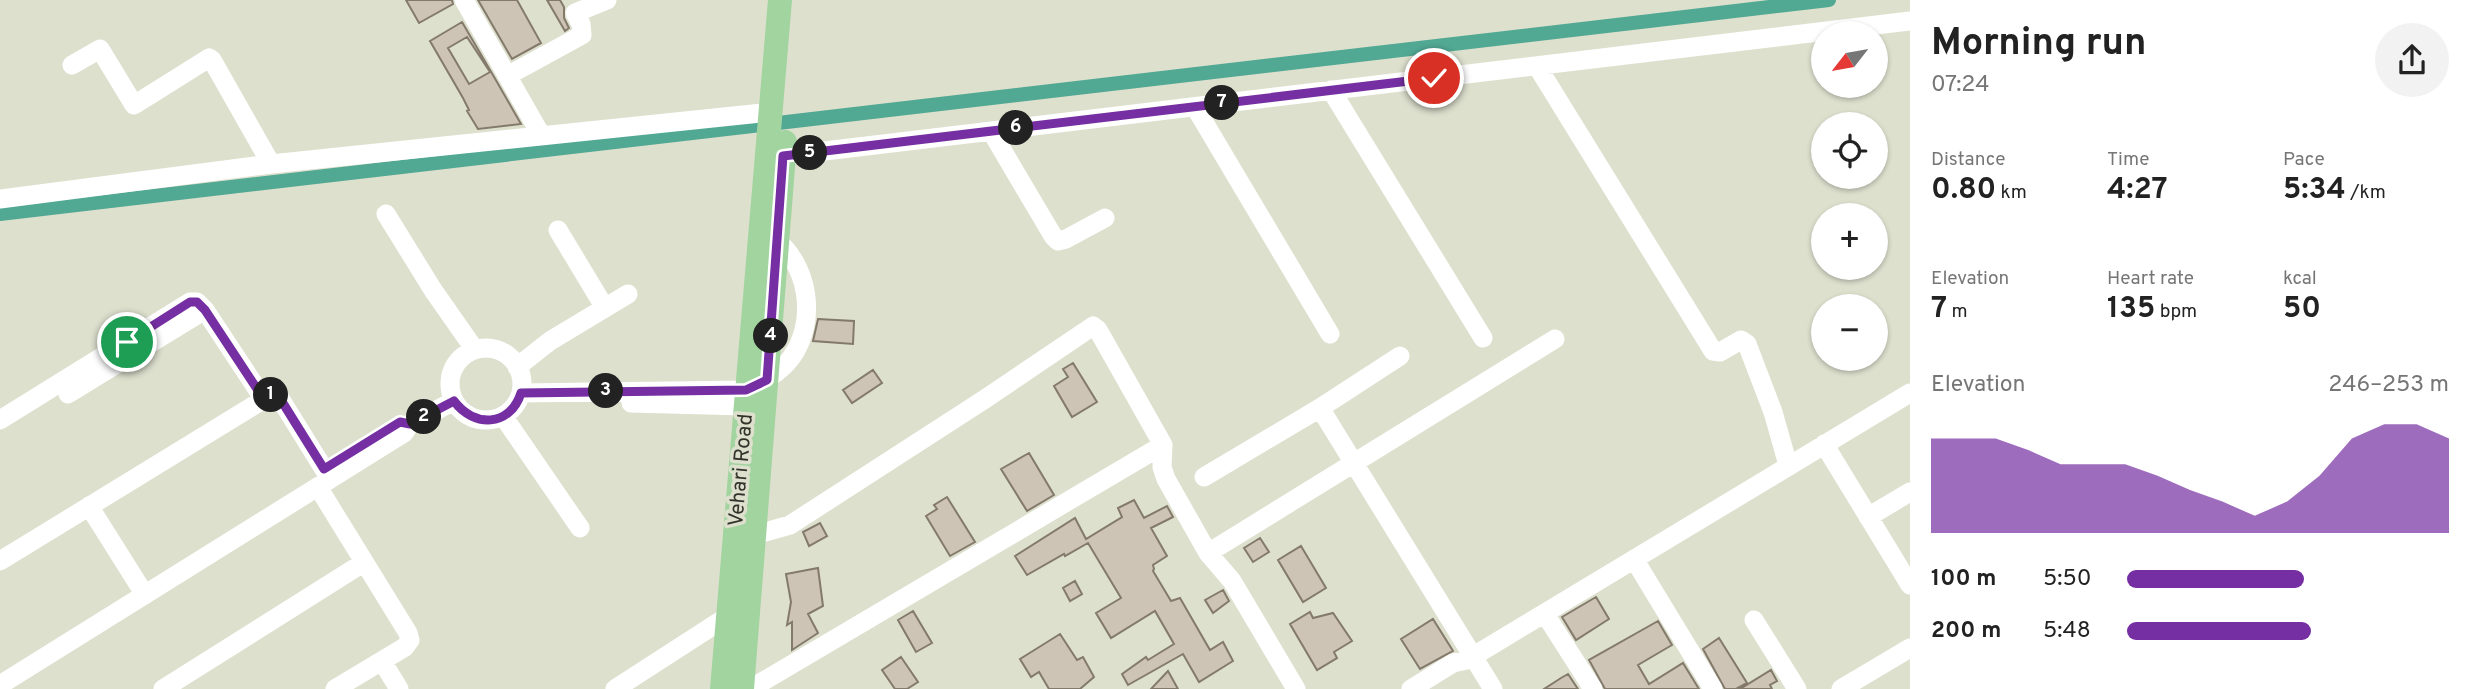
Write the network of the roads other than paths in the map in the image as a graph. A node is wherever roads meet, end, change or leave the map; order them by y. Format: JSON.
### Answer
{"nodes":[{"id":1,"x":464,"y":0,"type":"edge"},
{"id":2,"x":607,"y":0,"type":"edge"},
{"id":3,"x":779,"y":0,"type":"edge"},
{"id":4,"x":796,"y":0,"type":"edge"},
{"id":5,"x":571,"y":6,"type":"edge"},
{"id":6,"x":1910,"y":21,"type":"edge"},
{"id":7,"x":72,"y":65,"type":"dead end"},
{"id":8,"x":1537,"y":65,"type":"junction"},
{"id":9,"x":507,"y":76,"type":"junction"},
{"id":10,"x":1331,"y":90,"type":"junction"},
{"id":11,"x":1195,"y":107,"type":"junction"},
{"id":12,"x":771,"y":112,"type":"junction"},
{"id":13,"x":991,"y":131,"type":"junction"},
{"id":14,"x":541,"y":135,"type":"junction"},
{"id":15,"x":784,"y":155,"type":"junction"},
{"id":16,"x":271,"y":164,"type":"junction"},
{"id":17,"x":0,"y":199,"type":"edge"},
{"id":18,"x":386,"y":214,"type":"dead end"},
{"id":19,"x":1105,"y":218,"type":"dead end"},
{"id":20,"x":558,"y":230,"type":"dead end"},
{"id":21,"x":769,"y":235,"type":"junction"},
{"id":22,"x":628,"y":294,"type":"dead end"},
{"id":23,"x":605,"y":308,"type":"junction"},
{"id":24,"x":205,"y":310,"type":"junction"},
{"id":25,"x":1330,"y":334,"type":"dead end"},
{"id":26,"x":1483,"y":338,"type":"dead end"},
{"id":27,"x":1555,"y":339,"type":"dead end"},
{"id":28,"x":475,"y":350,"type":"junction"},
{"id":29,"x":1400,"y":356,"type":"dead end"},
{"id":30,"x":517,"y":368,"type":"junction"},
{"id":31,"x":753,"y":392,"type":"junction"},
{"id":32,"x":1910,"y":393,"type":"edge"},
{"id":33,"x":519,"y":397,"type":"junction"},
{"id":34,"x":263,"y":398,"type":"junction"},
{"id":35,"x":454,"y":401,"type":"junction"},
{"id":36,"x":1320,"y":408,"type":"junction"},
{"id":37,"x":503,"y":416,"type":"junction"},
{"id":38,"x":0,"y":420,"type":"edge"},
{"id":39,"x":0,"y":436,"type":"edge"},
{"id":40,"x":1824,"y":444,"type":"junction"},
{"id":41,"x":1163,"y":445,"type":"junction"},
{"id":42,"x":1353,"y":465,"type":"junction"},
{"id":43,"x":1788,"y":466,"type":"junction"},
{"id":44,"x":1204,"y":477,"type":"dead end"},
{"id":45,"x":324,"y":478,"type":"junction"},
{"id":46,"x":1910,"y":492,"type":"edge"},
{"id":47,"x":89,"y":506,"type":"junction"},
{"id":48,"x":1868,"y":517,"type":"junction"},
{"id":49,"x":580,"y":528,"type":"dead end"},
{"id":50,"x":754,"y":534,"type":"junction"},
{"id":51,"x":1208,"y":553,"type":"junction"},
{"id":52,"x":1634,"y":559,"type":"junction"},
{"id":53,"x":0,"y":561,"type":"edge"},
{"id":54,"x":363,"y":563,"type":"junction"},
{"id":55,"x":1910,"y":585,"type":"edge"},
{"id":56,"x":142,"y":590,"type":"junction"},
{"id":57,"x":1545,"y":614,"type":"junction"},
{"id":58,"x":728,"y":616,"type":"junction"},
{"id":59,"x":1754,"y":620,"type":"dead end"},
{"id":60,"x":1910,"y":648,"type":"edge"},
{"id":61,"x":1470,"y":658,"type":"junction"},
{"id":62,"x":382,"y":661,"type":"junction"},
{"id":63,"x":0,"y":671,"type":"edge"},
{"id":64,"x":1872,"y":681,"type":"edge"},
{"id":65,"x":0,"y":685,"type":"edge"},
{"id":66,"x":163,"y":689,"type":"edge"},
{"id":67,"x":335,"y":689,"type":"edge"},
{"id":68,"x":399,"y":689,"type":"edge"},
{"id":69,"x":615,"y":689,"type":"edge"},
{"id":70,"x":722,"y":689,"type":"edge"},
{"id":71,"x":741,"y":689,"type":"edge"},
{"id":72,"x":750,"y":689,"type":"edge"},
{"id":73,"x":1296,"y":689,"type":"edge"},
{"id":74,"x":1411,"y":689,"type":"edge"},
{"id":75,"x":1431,"y":689,"type":"edge"},
{"id":76,"x":1493,"y":689,"type":"edge"},
{"id":77,"x":1593,"y":689,"type":"edge"},
{"id":78,"x":1713,"y":689,"type":"edge"},
{"id":79,"x":1797,"y":689,"type":"edge"},
{"id":80,"x":1841,"y":689,"type":"edge"}],
"edges":[{"from":1,"to":9,"type":"street"},
{"from":2,"to":5,"type":"street"},
{"from":3,"to":12,"type":"main road","name":"Vehari Road"},
{"from":4,"to":15,"type":"main road","name":"Vehari Road"},
{"from":5,"to":9,"type":"street"},
{"from":6,"to":8,"type":"street"},
{"from":7,"to":16,"type":"street"},
{"from":8,"to":10,"type":"street"},
{"from":8,"to":43,"type":"street"},
{"from":9,"to":14,"type":"street"},
{"from":10,"to":11,"type":"street"},
{"from":10,"to":26,"type":"street"},
{"from":11,"to":13,"type":"street"},
{"from":11,"to":25,"type":"street"},
{"from":12,"to":14,"type":"street"},
{"from":12,"to":21,"type":"main road","name":"Vehari Road"},
{"from":13,"to":15,"type":"street"},
{"from":13,"to":19,"type":"street"},
{"from":14,"to":16,"type":"street"},
{"from":15,"to":21,"type":"main road","name":"Vehari Road"},
{"from":16,"to":17,"type":"street"},
{"from":18,"to":28,"type":"street"},
{"from":20,"to":23,"type":"street"},
{"from":21,"to":31,"type":"main road","name":"Vehari Road"},
{"from":21,"to":31,"type":"street"},
{"from":22,"to":23,"type":"street"},
{"from":23,"to":30,"type":"street"},
{"from":24,"to":34,"type":"street"},
{"from":24,"to":38,"type":"street"},
{"from":24,"to":39,"type":"street"},
{"from":27,"to":42,"type":"street"},
{"from":28,"to":30,"type":"street"},
{"from":28,"to":35,"type":"street"},
{"from":29,"to":36,"type":"street"},
{"from":30,"to":33,"type":"street"},
{"from":31,"to":33,"type":"street"},
{"from":31,"to":50,"type":"main road","name":"Vehari Road"},
{"from":31,"to":58,"type":"main road","name":"Vehari Road"},
{"from":32,"to":40,"type":"street"},
{"from":33,"to":37,"type":"street"},
{"from":34,"to":45,"type":"street"},
{"from":34,"to":47,"type":"street"},
{"from":35,"to":37,"type":"street"},
{"from":35,"to":45,"type":"street"},
{"from":36,"to":42,"type":"street"},
{"from":36,"to":44,"type":"street"},
{"from":37,"to":49,"type":"street"},
{"from":40,"to":43,"type":"street"},
{"from":40,"to":48,"type":"street"},
{"from":41,"to":50,"type":"street"},
{"from":41,"to":51,"type":"street"},
{"from":41,"to":72,"type":"street"},
{"from":42,"to":51,"type":"street"},
{"from":42,"to":61,"type":"street"},
{"from":43,"to":52,"type":"street"},
{"from":45,"to":54,"type":"street"},
{"from":45,"to":56,"type":"street"},
{"from":46,"to":48,"type":"street"},
{"from":47,"to":53,"type":"street"},
{"from":47,"to":56,"type":"street"},
{"from":48,"to":55,"type":"street"},
{"from":50,"to":71,"type":"main road","name":"Vehari Road"},
{"from":51,"to":73,"type":"street"},
{"from":52,"to":57,"type":"street"},
{"from":52,"to":78,"type":"street"},
{"from":54,"to":62,"type":"street"},
{"from":54,"to":66,"type":"street"},
{"from":56,"to":63,"type":"street"},
{"from":56,"to":65,"type":"street"},
{"from":57,"to":61,"type":"street"},
{"from":57,"to":77,"type":"street"},
{"from":58,"to":69,"type":"street"},
{"from":58,"to":70,"type":"main road","name":"Vehari Road"},
{"from":59,"to":79,"type":"street"},
{"from":60,"to":64,"type":"street"},
{"from":61,"to":74,"type":"street"},
{"from":61,"to":75,"type":"street"},
{"from":61,"to":76,"type":"street"},
{"from":62,"to":67,"type":"street"},
{"from":62,"to":68,"type":"street"},
{"from":64,"to":80,"type":"street"}]}
